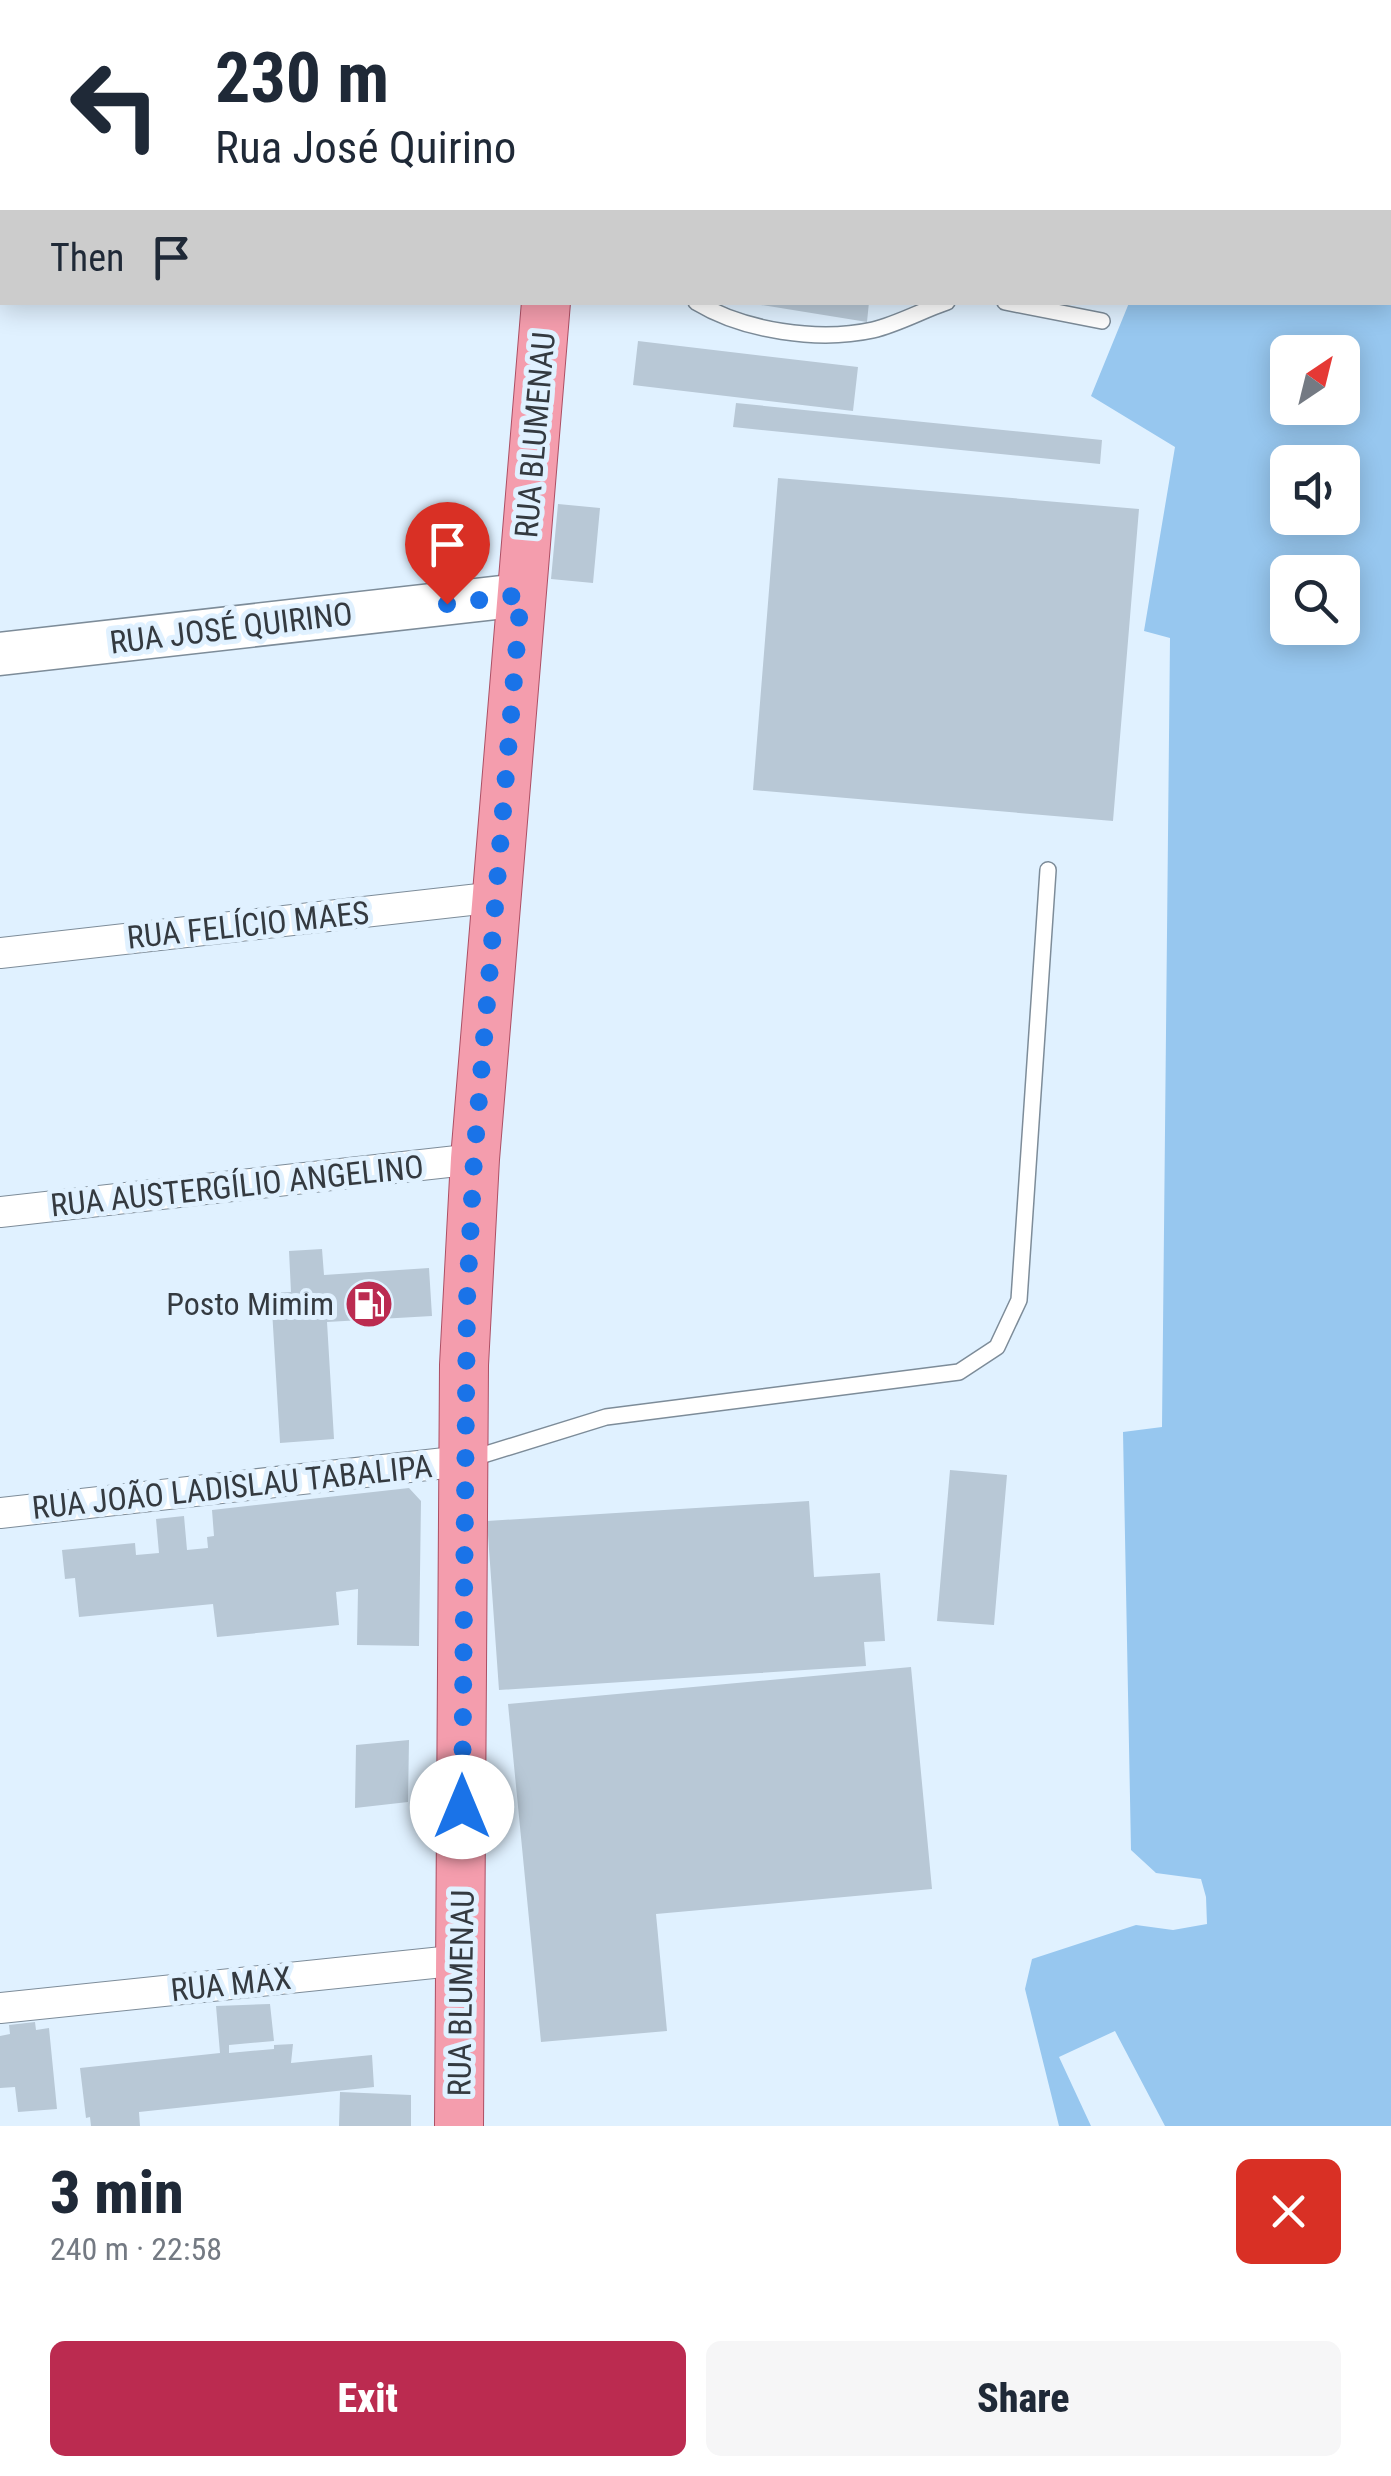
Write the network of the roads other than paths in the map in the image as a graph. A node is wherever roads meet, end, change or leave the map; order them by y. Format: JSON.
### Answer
{"nodes":[{"id":1,"x":546,"y":305,"type":"edge"},
{"id":2,"x":702,"y":305,"type":"edge"},
{"id":3,"x":940,"y":305,"type":"edge"},
{"id":4,"x":1021,"y":305,"type":"edge"},
{"id":5,"x":1102,"y":321,"type":"dead end"},
{"id":6,"x":521,"y":595,"type":"junction"},
{"id":7,"x":0,"y":654,"type":"edge"},
{"id":8,"x":1048,"y":870,"type":"dead end"},
{"id":9,"x":496,"y":897,"type":"junction"},
{"id":10,"x":0,"y":952,"type":"edge"},
{"id":11,"x":474,"y":1159,"type":"junction"},
{"id":12,"x":0,"y":1212,"type":"edge"},
{"id":13,"x":464,"y":1461,"type":"junction"},
{"id":14,"x":0,"y":1513,"type":"edge"},
{"id":15,"x":462,"y":1960,"type":"junction"},
{"id":16,"x":0,"y":2008,"type":"edge"},
{"id":17,"x":460,"y":2126,"type":"edge"}],
"edges":[{"from":1,"to":6,"type":"main road","name":"RUA BLUMENAU"},
{"from":2,"to":3,"type":"lane"},
{"from":4,"to":5,"type":"lane"},
{"from":6,"to":7,"type":"main road","name":"RUA JOSÉ QUIRINO"},
{"from":6,"to":9,"type":"main road","name":"RUA BLUMENAU"},
{"from":8,"to":13,"type":"lane"},
{"from":9,"to":10,"type":"street","name":"RUA FELÍCIO MAES"},
{"from":9,"to":11,"type":"main road","name":"RUA BLUMENAU"},
{"from":11,"to":12,"type":"street","name":"RUA AUSTERGÍLIO ANGELINO"},
{"from":11,"to":13,"type":"main road","name":"RUA BLUMENAU"},
{"from":13,"to":14,"type":"street","name":"RUA JOÃO LADISLAU TABALIPA"},
{"from":13,"to":15,"type":"main road","name":"RUA BLUMENAU"},
{"from":15,"to":16,"type":"street","name":"RUA MAX"},
{"from":15,"to":17,"type":"main road","name":"RUA BLUMENAU"}]}
